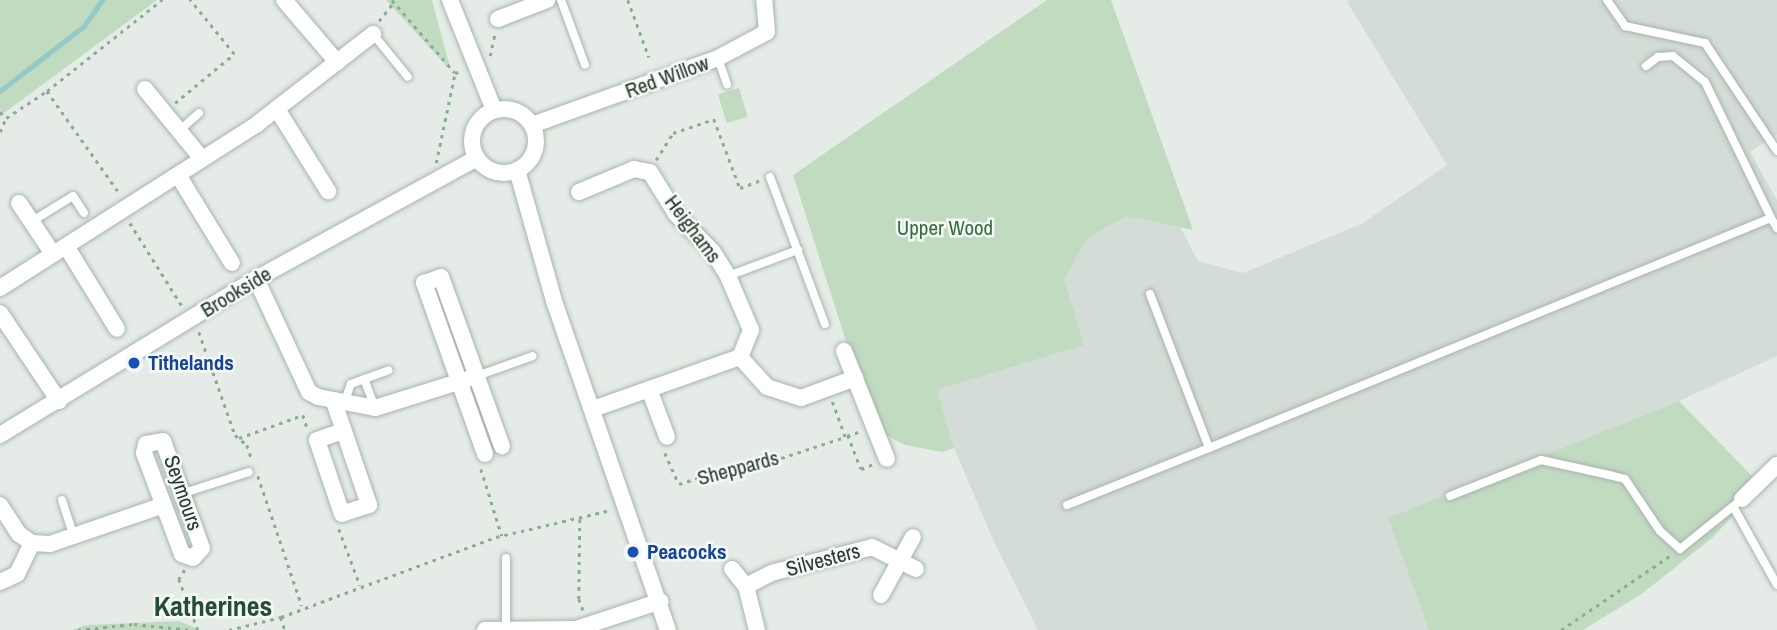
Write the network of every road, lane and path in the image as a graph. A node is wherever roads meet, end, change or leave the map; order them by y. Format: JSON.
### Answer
{"nodes":[{"id":1,"x":162,"y":0,"type":"edge"},
{"id":2,"x":190,"y":0,"type":"edge"},
{"id":3,"x":284,"y":0,"type":"edge"},
{"id":4,"x":450,"y":0,"type":"edge"},
{"id":5,"x":547,"y":0,"type":"edge"},
{"id":6,"x":561,"y":0,"type":"edge"},
{"id":7,"x":628,"y":0,"type":"edge"},
{"id":8,"x":764,"y":0,"type":"edge"},
{"id":9,"x":1608,"y":0,"type":"edge"},
{"id":10,"x":393,"y":1,"type":"edge"},
{"id":11,"x":498,"y":19,"type":"joint"},
{"id":12,"x":373,"y":34,"type":"junction"},
{"id":13,"x":649,"y":57,"type":"dead end"},
{"id":14,"x":718,"y":58,"type":"junction"},
{"id":15,"x":337,"y":62,"type":"junction"},
{"id":16,"x":585,"y":65,"type":"dead end"},
{"id":17,"x":1646,"y":66,"type":"dead end"},
{"id":18,"x":475,"y":67,"type":"junction"},
{"id":19,"x":455,"y":73,"type":"junction"},
{"id":20,"x":408,"y":77,"type":"dead end"},
{"id":21,"x":727,"y":84,"type":"dead end"},
{"id":22,"x":145,"y":89,"type":"dead end"},
{"id":23,"x":47,"y":91,"type":"junction"},
{"id":24,"x":277,"y":109,"type":"junction"},
{"id":25,"x":494,"y":110,"type":"junction"},
{"id":26,"x":0,"y":111,"type":"edge"},
{"id":27,"x":163,"y":112,"type":"junction"},
{"id":28,"x":199,"y":113,"type":"dead end"},
{"id":29,"x":6,"y":118,"type":"junction"},
{"id":30,"x":532,"y":125,"type":"junction"},
{"id":31,"x":178,"y":131,"type":"junction"},
{"id":32,"x":0,"y":132,"type":"edge"},
{"id":33,"x":1777,"y":151,"type":"edge"},
{"id":34,"x":477,"y":158,"type":"junction"},
{"id":35,"x":202,"y":159,"type":"junction"},
{"id":36,"x":517,"y":170,"type":"junction"},
{"id":37,"x":650,"y":172,"type":"junction"},
{"id":38,"x":178,"y":175,"type":"junction"},
{"id":39,"x":770,"y":177,"type":"joint"},
{"id":40,"x":433,"y":180,"type":"junction"},
{"id":41,"x":328,"y":191,"type":"dead end"},
{"id":42,"x":579,"y":192,"type":"dead end"},
{"id":43,"x":19,"y":203,"type":"dead end"},
{"id":44,"x":126,"y":208,"type":"junction"},
{"id":45,"x":84,"y":213,"type":"dead end"},
{"id":46,"x":1771,"y":218,"type":"junction"},
{"id":47,"x":31,"y":222,"type":"junction"},
{"id":48,"x":1777,"y":228,"type":"edge"},
{"id":49,"x":59,"y":250,"type":"junction"},
{"id":50,"x":798,"y":250,"type":"junction"},
{"id":51,"x":232,"y":263,"type":"dead end"},
{"id":52,"x":728,"y":276,"type":"junction"},
{"id":53,"x":256,"y":279,"type":"junction"},
{"id":54,"x":0,"y":288,"type":"edge"},
{"id":55,"x":1150,"y":294,"type":"dead end"},
{"id":56,"x":0,"y":313,"type":"edge"},
{"id":57,"x":191,"y":320,"type":"junction"},
{"id":58,"x":825,"y":324,"type":"dead end"},
{"id":59,"x":117,"y":329,"type":"dead end"},
{"id":60,"x":844,"y":351,"type":"dead end"},
{"id":61,"x":533,"y":356,"type":"dead end"},
{"id":62,"x":740,"y":357,"type":"junction"},
{"id":63,"x":389,"y":370,"type":"dead end"},
{"id":64,"x":477,"y":376,"type":"junction"},
{"id":65,"x":855,"y":378,"type":"junction"},
{"id":66,"x":364,"y":379,"type":"junction"},
{"id":67,"x":459,"y":382,"type":"junction"},
{"id":68,"x":827,"y":388,"type":"junction"},
{"id":69,"x":649,"y":389,"type":"junction"},
{"id":70,"x":59,"y":401,"type":"junction"},
{"id":71,"x":339,"y":403,"type":"junction"},
{"id":72,"x":375,"y":408,"type":"junction"},
{"id":73,"x":593,"y":409,"type":"junction"},
{"id":74,"x":308,"y":431,"type":"dead end"},
{"id":75,"x":343,"y":431,"type":"junction"},
{"id":76,"x":0,"y":435,"type":"edge"},
{"id":77,"x":848,"y":436,"type":"dead end"},
{"id":78,"x":667,"y":437,"type":"joint"},
{"id":79,"x":239,"y":438,"type":"dead end"},
{"id":80,"x":502,"y":446,"type":"dead end"},
{"id":81,"x":1209,"y":448,"type":"junction"},
{"id":82,"x":485,"y":454,"type":"joint"},
{"id":83,"x":887,"y":459,"type":"joint"},
{"id":84,"x":1777,"y":465,"type":"edge"},
{"id":85,"x":249,"y":472,"type":"dead end"},
{"id":86,"x":184,"y":493,"type":"junction"},
{"id":87,"x":1450,"y":496,"type":"dead end"},
{"id":88,"x":62,"y":500,"type":"dead end"},
{"id":89,"x":1738,"y":504,"type":"junction"},
{"id":90,"x":0,"y":505,"type":"edge"},
{"id":91,"x":164,"y":505,"type":"junction"},
{"id":92,"x":628,"y":505,"type":"junction"},
{"id":93,"x":1068,"y":505,"type":"dead end"},
{"id":94,"x":342,"y":514,"type":"junction"},
{"id":95,"x":580,"y":519,"type":"junction"},
{"id":96,"x":502,"y":536,"type":"junction"},
{"id":97,"x":74,"y":537,"type":"junction"},
{"id":98,"x":913,"y":537,"type":"dead end"},
{"id":99,"x":32,"y":543,"type":"junction"},
{"id":100,"x":1680,"y":549,"type":"junction"},
{"id":101,"x":192,"y":558,"type":"junction"},
{"id":102,"x":506,"y":558,"type":"dead end"},
{"id":103,"x":900,"y":561,"type":"junction"},
{"id":104,"x":732,"y":569,"type":"dead end"},
{"id":105,"x":916,"y":569,"type":"dead end"},
{"id":106,"x":0,"y":582,"type":"edge"},
{"id":107,"x":360,"y":585,"type":"junction"},
{"id":108,"x":1777,"y":585,"type":"edge"},
{"id":109,"x":746,"y":586,"type":"junction"},
{"id":110,"x":881,"y":595,"type":"dead end"},
{"id":111,"x":661,"y":601,"type":"junction"},
{"id":112,"x":281,"y":617,"type":"junction"},
{"id":113,"x":141,"y":625,"type":"junction"},
{"id":114,"x":580,"y":628,"type":"edge"},
{"id":115,"x":506,"y":629,"type":"edge"},
{"id":116,"x":78,"y":630,"type":"edge"},
{"id":117,"x":141,"y":630,"type":"edge"},
{"id":118,"x":190,"y":630,"type":"edge"},
{"id":119,"x":198,"y":630,"type":"edge"},
{"id":120,"x":229,"y":630,"type":"edge"},
{"id":121,"x":285,"y":630,"type":"edge"},
{"id":122,"x":485,"y":630,"type":"edge"},
{"id":123,"x":668,"y":630,"type":"edge"},
{"id":124,"x":757,"y":630,"type":"edge"},
{"id":125,"x":1561,"y":630,"type":"edge"}],
"edges":[{"from":1,"to":23,"type":"path"},
{"from":2,"to":27,"type":"path"},
{"from":3,"to":15,"type":"street"},
{"from":4,"to":18,"type":"street"},
{"from":5,"to":11,"type":"street"},
{"from":6,"to":16,"type":"lane"},
{"from":7,"to":13,"type":"path","name":"Red Willow"},
{"from":8,"to":14,"type":"street","name":"Red Willow"},
{"from":9,"to":33,"type":"lane"},
{"from":10,"to":12,"type":"path"},
{"from":10,"to":19,"type":"path"},
{"from":11,"to":18,"type":"path"},
{"from":12,"to":15,"type":"street"},
{"from":12,"to":20,"type":"lane"},
{"from":14,"to":21,"type":"lane"},
{"from":14,"to":30,"type":"street","name":"Red Willow"},
{"from":15,"to":24,"type":"street"},
{"from":17,"to":46,"type":"lane"},
{"from":18,"to":19,"type":"path"},
{"from":18,"to":25,"type":"street"},
{"from":19,"to":40,"type":"path"},
{"from":22,"to":27,"type":"street"},
{"from":23,"to":29,"type":"path"},
{"from":23,"to":44,"type":"path"},
{"from":24,"to":35,"type":"street"},
{"from":24,"to":41,"type":"street"},
{"from":25,"to":30,"type":"street"},
{"from":25,"to":34,"type":"street"},
{"from":26,"to":29,"type":"path"},
{"from":27,"to":31,"type":"street"},
{"from":28,"to":31,"type":"lane"},
{"from":29,"to":32,"type":"path"},
{"from":30,"to":36,"type":"street"},
{"from":31,"to":35,"type":"street"},
{"from":34,"to":36,"type":"street"},
{"from":34,"to":40,"type":"street","name":"Brookside"},
{"from":35,"to":38,"type":"street"},
{"from":36,"to":73,"type":"street"},
{"from":37,"to":39,"type":"path"},
{"from":37,"to":42,"type":"street"},
{"from":37,"to":52,"type":"street","name":"Heighams"},
{"from":38,"to":44,"type":"street"},
{"from":38,"to":51,"type":"street"},
{"from":39,"to":50,"type":"lane"},
{"from":40,"to":53,"type":"street","name":"Brookside"},
{"from":43,"to":47,"type":"street"},
{"from":44,"to":49,"type":"street"},
{"from":44,"to":57,"type":"path"},
{"from":45,"to":47,"type":"lane"},
{"from":46,"to":48,"type":"lane"},
{"from":46,"to":81,"type":"lane"},
{"from":47,"to":49,"type":"street"},
{"from":49,"to":54,"type":"street"},
{"from":49,"to":59,"type":"street"},
{"from":50,"to":52,"type":"lane"},
{"from":50,"to":58,"type":"lane"},
{"from":52,"to":62,"type":"street","name":"Heighams"},
{"from":53,"to":57,"type":"street","name":"Brookside"},
{"from":53,"to":71,"type":"street"},
{"from":55,"to":81,"type":"lane"},
{"from":56,"to":70,"type":"street"},
{"from":57,"to":70,"type":"street","name":"Brookside"},
{"from":60,"to":65,"type":"street"},
{"from":61,"to":64,"type":"lane"},
{"from":62,"to":68,"type":"street"},
{"from":62,"to":69,"type":"street"},
{"from":63,"to":66,"type":"lane"},
{"from":64,"to":67,"type":"street"},
{"from":64,"to":67,"type":"street"},
{"from":64,"to":80,"type":"street"},
{"from":65,"to":68,"type":"street"},
{"from":65,"to":83,"type":"street"},
{"from":66,"to":71,"type":"lane"},
{"from":66,"to":72,"type":"lane"},
{"from":67,"to":72,"type":"street"},
{"from":67,"to":82,"type":"street"},
{"from":68,"to":78,"type":"path","name":"Sheppards"},
{"from":69,"to":73,"type":"street"},
{"from":69,"to":78,"type":"street"},
{"from":70,"to":76,"type":"street","name":"Brookside"},
{"from":71,"to":72,"type":"street"},
{"from":71,"to":75,"type":"street"},
{"from":73,"to":92,"type":"street"},
{"from":74,"to":79,"type":"path"},
{"from":75,"to":94,"type":"street"},
{"from":75,"to":94,"type":"street"},
{"from":77,"to":83,"type":"path"},
{"from":81,"to":93,"type":"lane"},
{"from":82,"to":96,"type":"path"},
{"from":84,"to":89,"type":"street"},
{"from":85,"to":86,"type":"lane"},
{"from":86,"to":91,"type":"street","name":"Seymours"},
{"from":86,"to":101,"type":"street","name":"Seymours"},
{"from":87,"to":100,"type":"lane"},
{"from":88,"to":97,"type":"lane"},
{"from":89,"to":100,"type":"lane"},
{"from":89,"to":108,"type":"lane"},
{"from":90,"to":99,"type":"street"},
{"from":91,"to":97,"type":"street","name":"Seymours"},
{"from":91,"to":101,"type":"street","name":"Seymours"},
{"from":92,"to":95,"type":"path"},
{"from":92,"to":111,"type":"street"},
{"from":94,"to":107,"type":"path"},
{"from":95,"to":96,"type":"path"},
{"from":95,"to":114,"type":"path"},
{"from":96,"to":107,"type":"path"},
{"from":97,"to":99,"type":"street","name":"Seymours"},
{"from":98,"to":103,"type":"street"},
{"from":99,"to":106,"type":"street"},
{"from":100,"to":125,"type":"path"},
{"from":101,"to":119,"type":"path"},
{"from":102,"to":115,"type":"lane"},
{"from":103,"to":105,"type":"street","name":"Silvesters"},
{"from":103,"to":109,"type":"street","name":"Silvesters"},
{"from":103,"to":110,"type":"street"},
{"from":104,"to":109,"type":"street"},
{"from":107,"to":112,"type":"path"},
{"from":109,"to":124,"type":"street"},
{"from":111,"to":114,"type":"street"},
{"from":111,"to":123,"type":"street"},
{"from":112,"to":120,"type":"path"},
{"from":112,"to":121,"type":"path"},
{"from":113,"to":116,"type":"path"},
{"from":113,"to":117,"type":"path"},
{"from":113,"to":118,"type":"path"},
{"from":114,"to":115,"type":"street"},
{"from":115,"to":122,"type":"street"}]}
